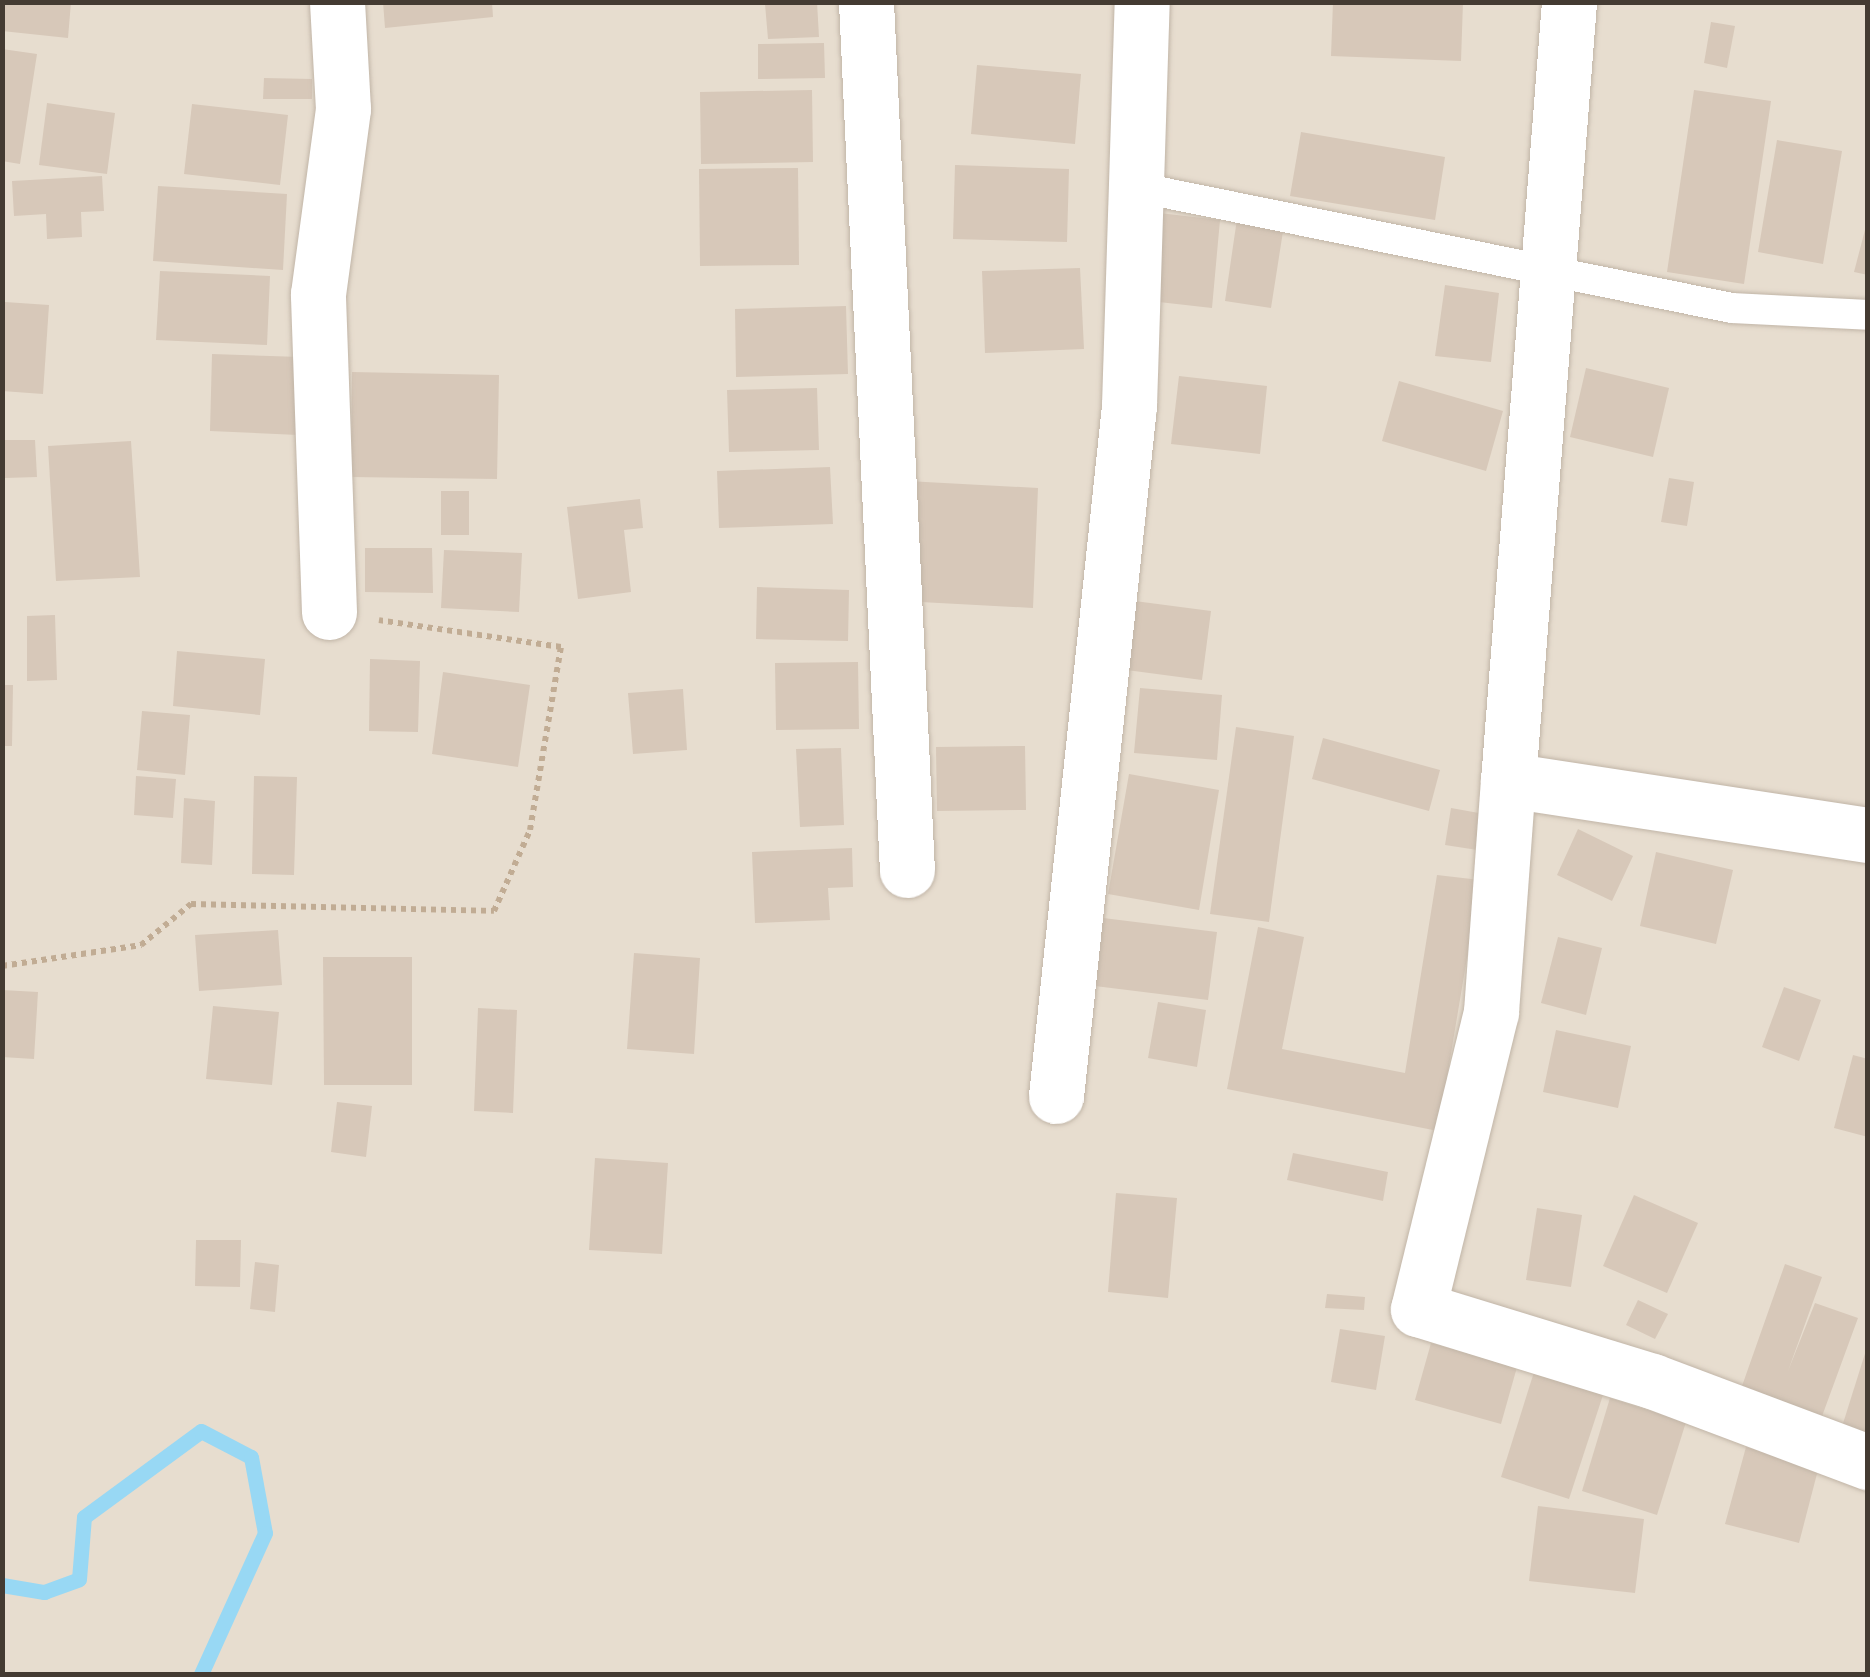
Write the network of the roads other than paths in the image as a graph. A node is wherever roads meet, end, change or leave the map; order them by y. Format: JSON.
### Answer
{"nodes":[{"id":1,"x":337,"y":2,"type":"edge"},
{"id":2,"x":866,"y":2,"type":"edge"},
{"id":3,"x":1142,"y":2,"type":"edge"},
{"id":4,"x":1569,"y":2,"type":"edge"},
{"id":5,"x":1136,"y":187,"type":"junction"},
{"id":6,"x":1548,"y":274,"type":"junction"},
{"id":7,"x":1868,"y":315,"type":"edge"},
{"id":8,"x":329,"y":612,"type":"road end"},
{"id":9,"x":1508,"y":780,"type":"junction"},
{"id":10,"x":1868,"y":835,"type":"edge"},
{"id":11,"x":907,"y":870,"type":"dead end"},
{"id":12,"x":1056,"y":1096,"type":"dead end"},
{"id":13,"x":1868,"y":1462,"type":"edge"}],
"edges":[{"from":1,"to":8,"type":"street"},
{"from":2,"to":11,"type":"street"},
{"from":3,"to":5,"type":"street"},
{"from":4,"to":6,"type":"street"},
{"from":5,"to":6,"type":"lane"},
{"from":5,"to":12,"type":"street"},
{"from":6,"to":7,"type":"lane"},
{"from":6,"to":9,"type":"street"},
{"from":9,"to":10,"type":"street"},
{"from":9,"to":13,"type":"street"}]}
